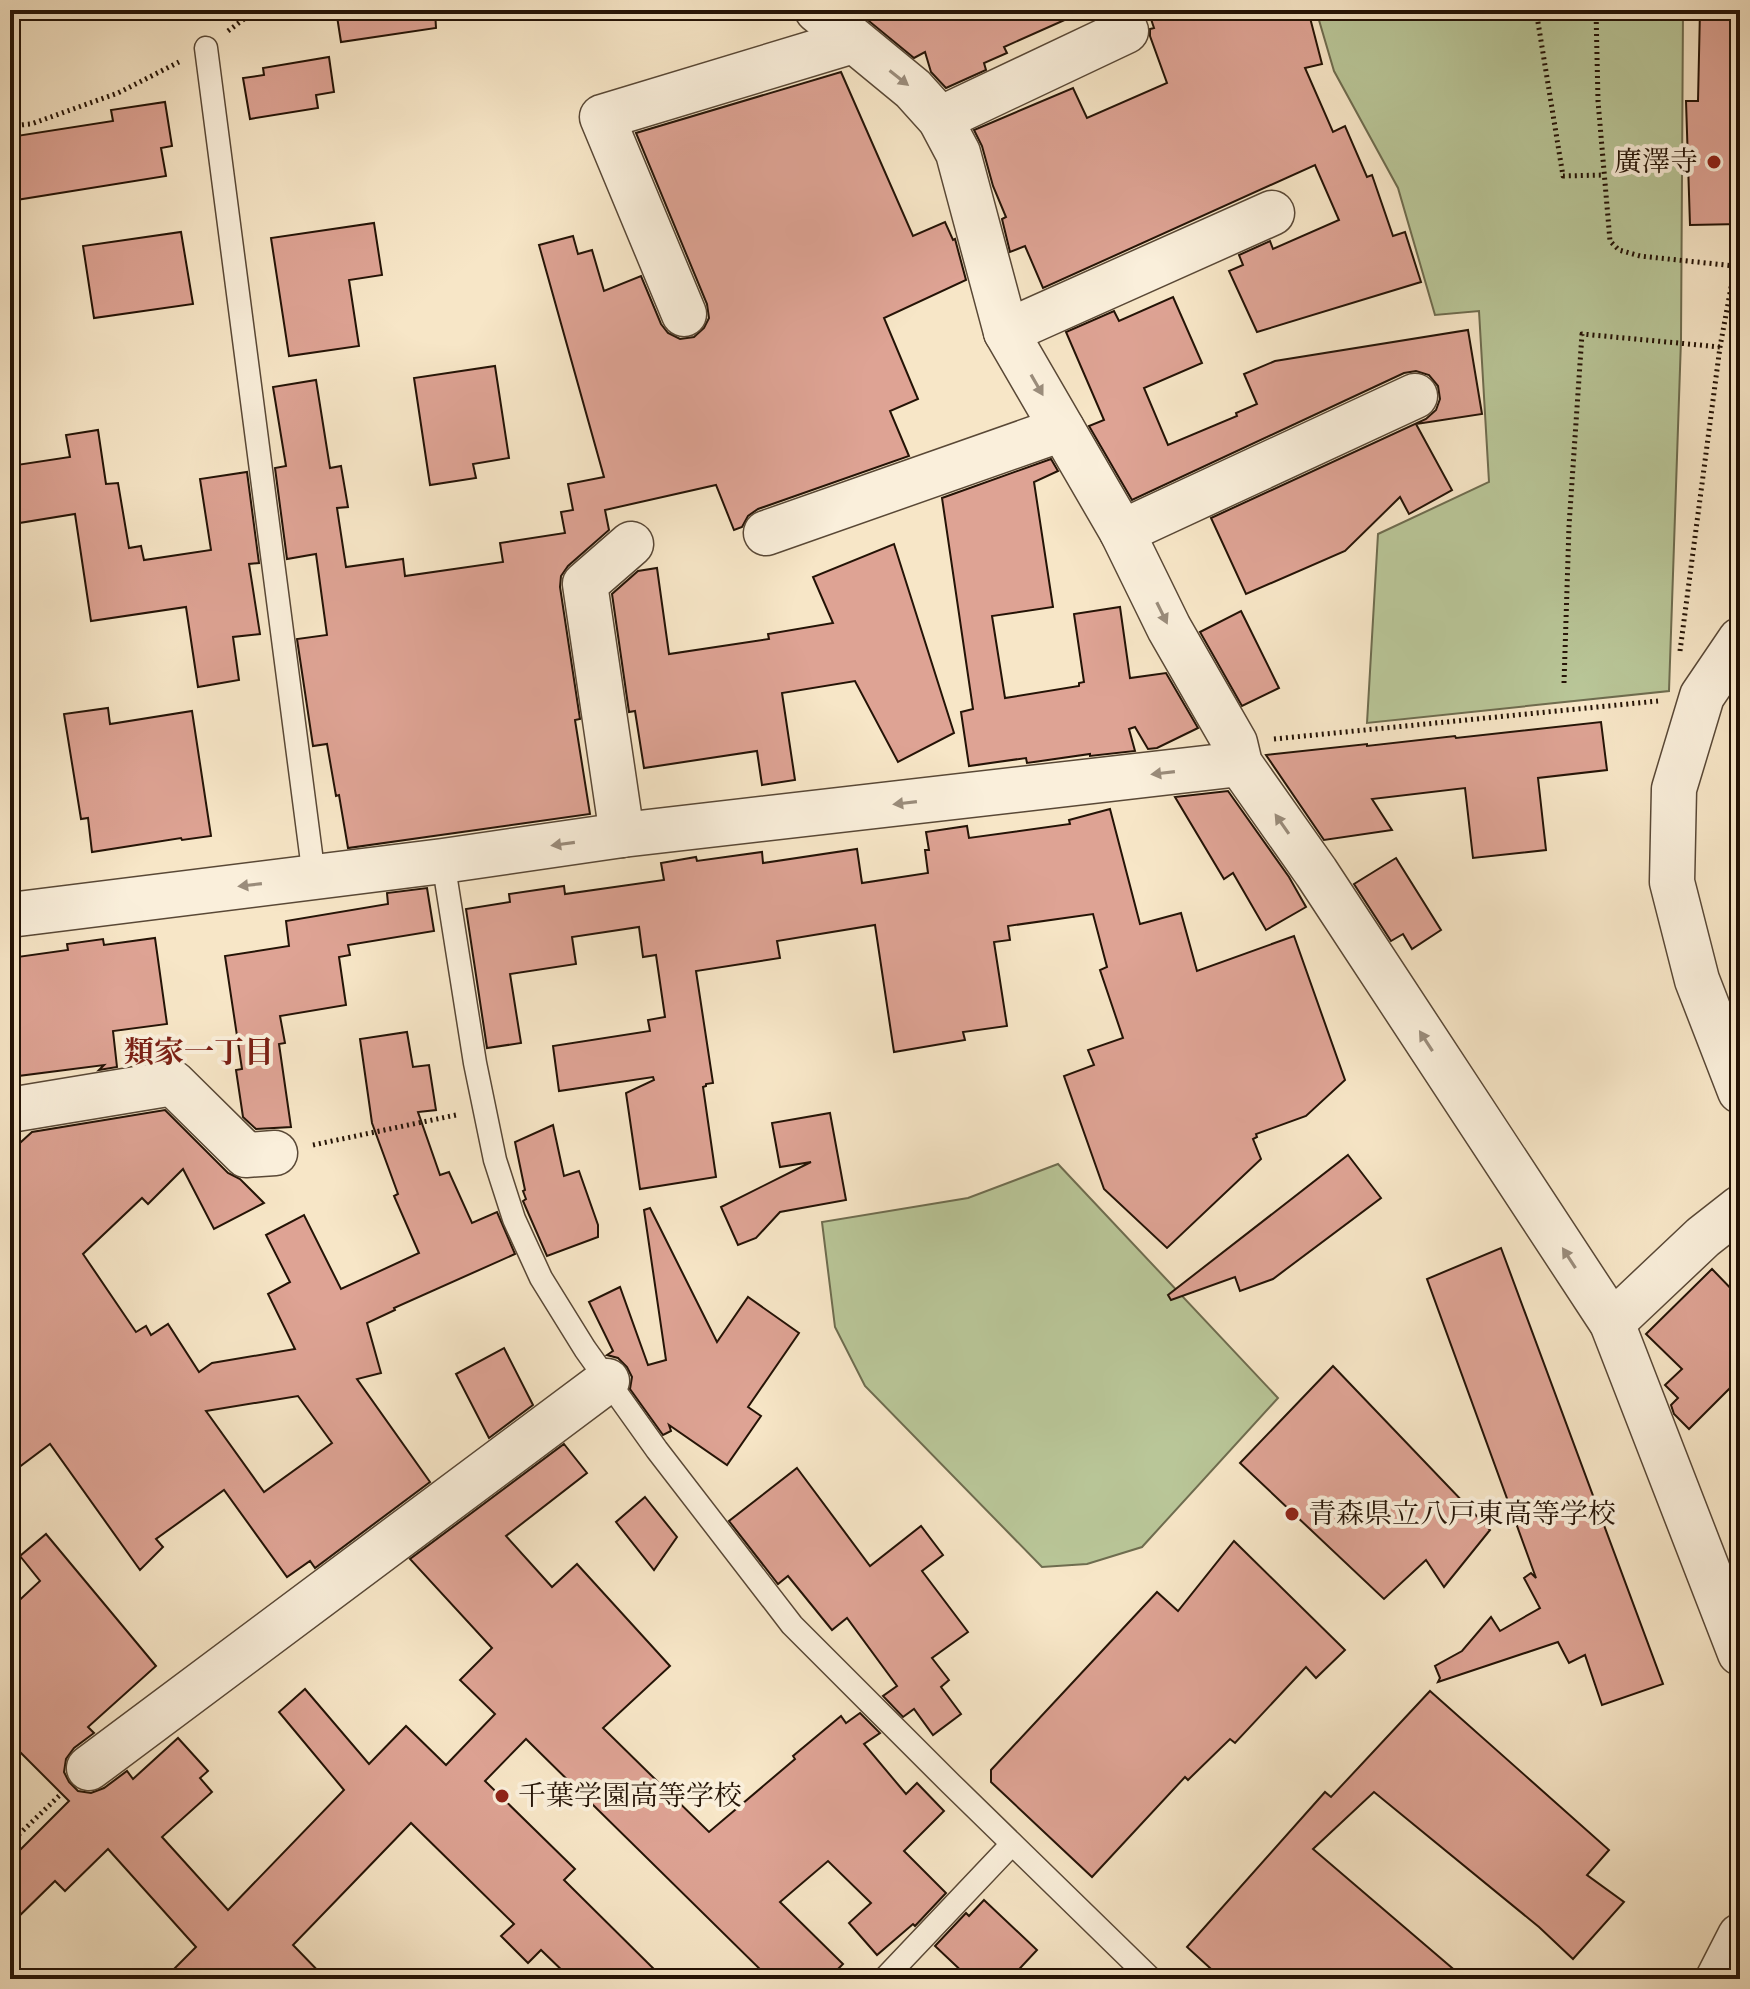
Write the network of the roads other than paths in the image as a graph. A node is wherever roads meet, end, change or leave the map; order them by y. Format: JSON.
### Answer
{"nodes":[{"id":1,"x":817,"y":10,"type":"edge"},
{"id":2,"x":1126,"y":31,"type":"dead end"},
{"id":3,"x":853,"y":41,"type":"junction"},
{"id":4,"x":206,"y":48,"type":"road end"},
{"id":5,"x":940,"y":119,"type":"junction"},
{"id":6,"x":1272,"y":213,"type":"dead end"},
{"id":7,"x":684,"y":314,"type":"dead end"},
{"id":8,"x":1006,"y":332,"type":"junction"},
{"id":9,"x":1415,"y":396,"type":"dead end"},
{"id":10,"x":1062,"y":429,"type":"junction"},
{"id":11,"x":1122,"y":532,"type":"junction"},
{"id":12,"x":766,"y":533,"type":"dead end"},
{"id":13,"x":631,"y":544,"type":"dead end"},
{"id":14,"x":1740,"y":640,"type":"edge"},
{"id":15,"x":1238,"y":753,"type":"junction"},
{"id":16,"x":622,"y":835,"type":"junction"},
{"id":17,"x":443,"y":861,"type":"junction"},
{"id":18,"x":314,"y":877,"type":"junction"},
{"id":19,"x":10,"y":915,"type":"edge"},
{"id":20,"x":1740,"y":1091,"type":"edge"},
{"id":21,"x":10,"y":1110,"type":"edge"},
{"id":22,"x":275,"y":1153,"type":"road end"},
{"id":23,"x":1740,"y":1208,"type":"edge"},
{"id":24,"x":1612,"y":1323,"type":"junction"},
{"id":25,"x":607,"y":1381,"type":"junction"},
{"id":26,"x":1740,"y":1653,"type":"edge"},
{"id":27,"x":89,"y":1768,"type":"road end"},
{"id":28,"x":1012,"y":1844,"type":"junction"},
{"id":29,"x":1740,"y":1936,"type":"edge"},
{"id":30,"x":884,"y":1979,"type":"edge"},
{"id":31,"x":1151,"y":1979,"type":"edge"},
{"id":32,"x":1718,"y":1979,"type":"edge"}],
"edges":[{"from":1,"to":3,"type":"street"},
{"from":2,"to":5,"type":"street"},
{"from":3,"to":5,"type":"street","one_way":true},
{"from":3,"to":7,"type":"street"},
{"from":4,"to":18,"type":"lane"},
{"from":5,"to":8,"type":"street"},
{"from":6,"to":8,"type":"street"},
{"from":8,"to":10,"type":"street","one_way":true},
{"from":9,"to":11,"type":"street"},
{"from":10,"to":11,"type":"street"},
{"from":10,"to":12,"type":"street"},
{"from":11,"to":15,"type":"street","one_way":true},
{"from":13,"to":16,"type":"street"},
{"from":14,"to":20,"type":"street"},
{"from":15,"to":16,"type":"street","one_way":true},
{"from":24,"to":15,"type":"street","one_way":true},
{"from":16,"to":17,"type":"street","one_way":true},
{"from":17,"to":18,"type":"street"},
{"from":17,"to":25,"type":"lane"},
{"from":18,"to":19,"type":"street","one_way":true},
{"from":21,"to":22,"type":"street"},
{"from":23,"to":24,"type":"street"},
{"from":24,"to":26,"type":"street"},
{"from":25,"to":27,"type":"street"},
{"from":25,"to":28,"type":"lane"},
{"from":28,"to":30,"type":"lane"},
{"from":28,"to":31,"type":"lane"},
{"from":29,"to":32,"type":"street"}]}
